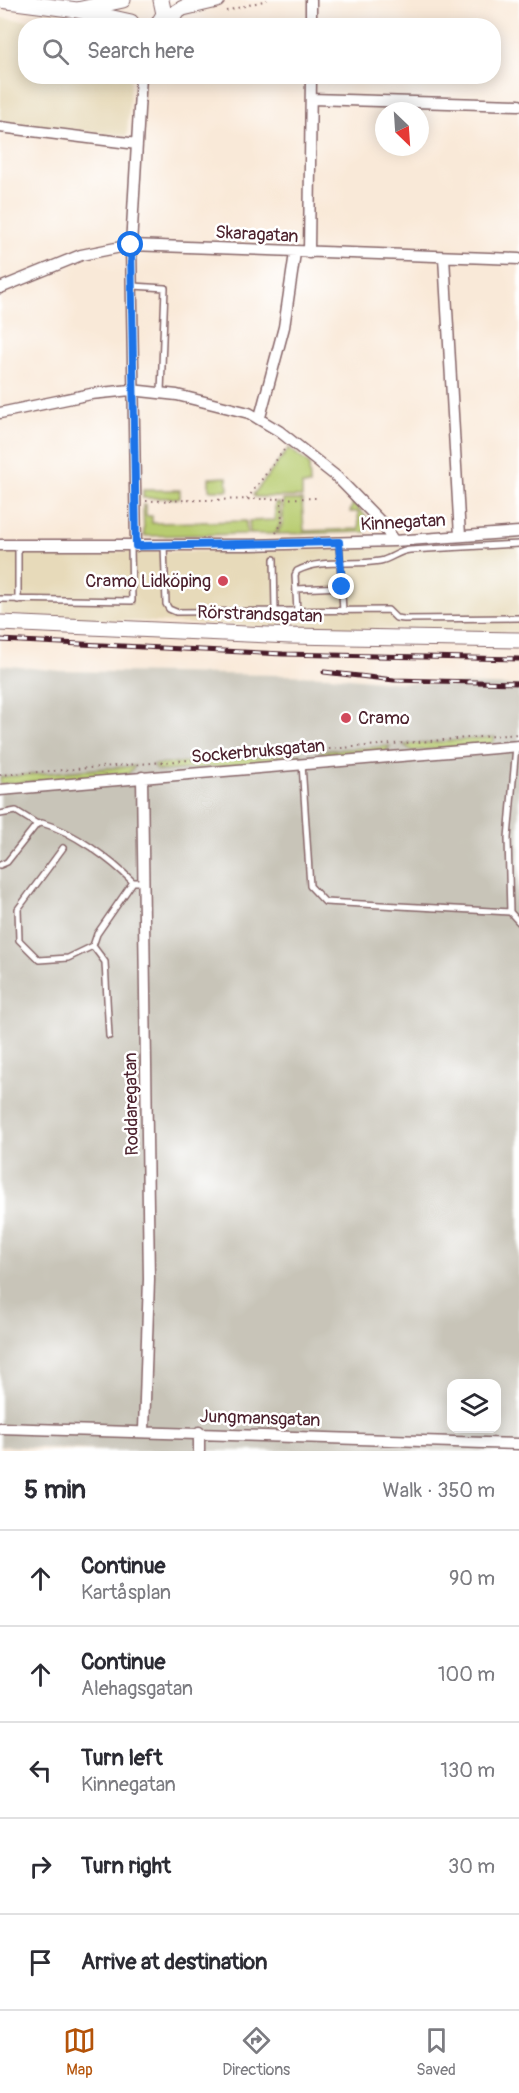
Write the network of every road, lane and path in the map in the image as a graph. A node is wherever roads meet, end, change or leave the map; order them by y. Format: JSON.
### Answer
{"nodes":[{"id":1,"x":0,"y":0,"type":"edge"},
{"id":2,"x":123,"y":0,"type":"edge"},
{"id":3,"x":130,"y":0,"type":"edge"},
{"id":4,"x":161,"y":0,"type":"edge"},
{"id":5,"x":217,"y":0,"type":"edge"},
{"id":6,"x":310,"y":0,"type":"edge"},
{"id":7,"x":183,"y":8,"type":"junction"},
{"id":8,"x":77,"y":10,"type":"junction"},
{"id":9,"x":109,"y":18,"type":"edge"},
{"id":10,"x":130,"y":18,"type":"edge"},
{"id":11,"x":160,"y":18,"type":"edge"},
{"id":12,"x":167,"y":18,"type":"edge"},
{"id":13,"x":311,"y":18,"type":"edge"},
{"id":14,"x":140,"y":84,"type":"edge"},
{"id":15,"x":311,"y":84,"type":"edge"},
{"id":16,"x":311,"y":99,"type":"junction"},
{"id":17,"x":519,"y":105,"type":"edge"},
{"id":18,"x":0,"y":127,"type":"edge"},
{"id":19,"x":136,"y":144,"type":"junction"},
{"id":20,"x":131,"y":245,"type":"junction"},
{"id":21,"x":295,"y":253,"type":"junction"},
{"id":22,"x":309,"y":253,"type":"junction"},
{"id":23,"x":444,"y":257,"type":"junction"},
{"id":24,"x":519,"y":259,"type":"edge"},
{"id":25,"x":131,"y":286,"type":"junction"},
{"id":26,"x":0,"y":288,"type":"edge"},
{"id":27,"x":132,"y":390,"type":"junction"},
{"id":28,"x":161,"y":392,"type":"junction"},
{"id":29,"x":0,"y":413,"type":"edge"},
{"id":30,"x":260,"y":417,"type":"junction"},
{"id":31,"x":288,"y":445,"type":"dead end"},
{"id":32,"x":317,"y":498,"type":"dead end"},
{"id":33,"x":281,"y":499,"type":"junction"},
{"id":34,"x":247,"y":500,"type":"junction"},
{"id":35,"x":142,"y":501,"type":"dead end"},
{"id":36,"x":519,"y":532,"type":"edge"},
{"id":37,"x":276,"y":536,"type":"dead end"},
{"id":38,"x":460,"y":536,"type":"junction"},
{"id":39,"x":394,"y":541,"type":"junction"},
{"id":40,"x":339,"y":542,"type":"junction"},
{"id":41,"x":519,"y":544,"type":"edge"},
{"id":42,"x":0,"y":545,"type":"edge"},
{"id":43,"x":18,"y":545,"type":"junction"},
{"id":44,"x":164,"y":545,"type":"junction"},
{"id":45,"x":133,"y":546,"type":"junction"},
{"id":46,"x":274,"y":559,"type":"dead end"},
{"id":47,"x":341,"y":564,"type":"junction"},
{"id":48,"x":342,"y":587,"type":"junction"},
{"id":49,"x":296,"y":589,"type":"junction"},
{"id":50,"x":0,"y":599,"type":"edge"},
{"id":51,"x":18,"y":600,"type":"junction"},
{"id":52,"x":344,"y":610,"type":"junction"},
{"id":53,"x":275,"y":611,"type":"junction"},
{"id":54,"x":297,"y":611,"type":"junction"},
{"id":55,"x":519,"y":618,"type":"edge"},
{"id":56,"x":0,"y":622,"type":"edge"},
{"id":57,"x":519,"y":640,"type":"edge"},
{"id":58,"x":519,"y":734,"type":"edge"},
{"id":59,"x":518,"y":746,"type":"edge"},
{"id":60,"x":302,"y":764,"type":"junction"},
{"id":61,"x":0,"y":775,"type":"edge"},
{"id":62,"x":142,"y":777,"type":"junction"},
{"id":63,"x":0,"y":790,"type":"edge"},
{"id":64,"x":0,"y":814,"type":"edge"},
{"id":65,"x":37,"y":824,"type":"junction"},
{"id":66,"x":63,"y":848,"type":"dead end"},
{"id":67,"x":0,"y":865,"type":"edge"},
{"id":68,"x":138,"y":882,"type":"junction"},
{"id":69,"x":510,"y":912,"type":"junction"},
{"id":70,"x":519,"y":922,"type":"edge"},
{"id":71,"x":93,"y":946,"type":"junction"},
{"id":72,"x":108,"y":1036,"type":"dead end"},
{"id":73,"x":0,"y":1428,"type":"edge"},
{"id":74,"x":144,"y":1430,"type":"junction"},
{"id":75,"x":199,"y":1432,"type":"junction"},
{"id":76,"x":519,"y":1444,"type":"edge"},
{"id":77,"x":199,"y":1451,"type":"edge"}],
"edges":[{"from":1,"to":8,"type":"main road"},
{"from":2,"to":8,"type":"main road"},
{"from":3,"to":10,"type":"main road"},
{"from":4,"to":7,"type":"main road"},
{"from":4,"to":11,"type":"main road"},
{"from":5,"to":7,"type":"main road"},
{"from":6,"to":13,"type":"street"},
{"from":7,"to":12,"type":"main road"},
{"from":8,"to":9,"type":"main road"},
{"from":14,"to":19,"type":"street"},
{"from":15,"to":16,"type":"street"},
{"from":16,"to":17,"type":"street"},
{"from":16,"to":22,"type":"street"},
{"from":18,"to":19,"type":"street"},
{"from":19,"to":20,"type":"street"},
{"from":20,"to":21,"type":"street","name":"Skaragatan"},
{"from":20,"to":25,"type":"street"},
{"from":20,"to":26,"type":"street","name":"Skaragatan"},
{"from":21,"to":22,"type":"street","name":"Skaragatan"},
{"from":21,"to":30,"type":"street"},
{"from":22,"to":23,"type":"street","name":"Skaragatan"},
{"from":23,"to":24,"type":"street","name":"Skaragatan"},
{"from":23,"to":38,"type":"street"},
{"from":25,"to":27,"type":"street"},
{"from":25,"to":28,"type":"lane"},
{"from":27,"to":28,"type":"street"},
{"from":27,"to":29,"type":"street"},
{"from":27,"to":45,"type":"street"},
{"from":28,"to":30,"type":"street"},
{"from":30,"to":39,"type":"street"},
{"from":31,"to":34,"type":"path"},
{"from":32,"to":33,"type":"path"},
{"from":33,"to":34,"type":"path"},
{"from":33,"to":37,"type":"path"},
{"from":34,"to":35,"type":"path"},
{"from":36,"to":38,"type":"street","name":"Kinnegatan"},
{"from":38,"to":39,"type":"street","name":"Kinnegatan"},
{"from":39,"to":40,"type":"street","name":"Kinnegatan"},
{"from":40,"to":44,"type":"street","name":"Kinnegatan"},
{"from":40,"to":47,"type":"lane"},
{"from":41,"to":47,"type":"lane"},
{"from":42,"to":43,"type":"street","name":"Kinnegatan"},
{"from":43,"to":45,"type":"street","name":"Kinnegatan"},
{"from":43,"to":51,"type":"lane"},
{"from":44,"to":45,"type":"street","name":"Kinnegatan"},
{"from":44,"to":53,"type":"lane"},
{"from":45,"to":51,"type":"lane"},
{"from":46,"to":53,"type":"lane"},
{"from":47,"to":48,"type":"lane"},
{"from":47,"to":49,"type":"lane"},
{"from":48,"to":49,"type":"lane"},
{"from":48,"to":52,"type":"lane"},
{"from":49,"to":54,"type":"lane"},
{"from":50,"to":51,"type":"lane"},
{"from":52,"to":54,"type":"lane"},
{"from":52,"to":55,"type":"lane"},
{"from":53,"to":54,"type":"lane"},
{"from":56,"to":57,"type":"main road","name":"Rörstrandsgatan"},
{"from":58,"to":61,"type":"path"},
{"from":59,"to":60,"type":"street","name":"Sockerbruksgatan"},
{"from":59,"to":69,"type":"lane"},
{"from":60,"to":62,"type":"street","name":"Sockerbruksgatan"},
{"from":60,"to":69,"type":"lane"},
{"from":62,"to":63,"type":"street","name":"Sockerbruksgatan"},
{"from":62,"to":68,"type":"street","name":"Roddaregatan"},
{"from":64,"to":65,"type":"lane"},
{"from":65,"to":67,"type":"lane"},
{"from":65,"to":68,"type":"lane"},
{"from":66,"to":71,"type":"lane"},
{"from":68,"to":71,"type":"lane"},
{"from":68,"to":74,"type":"street","name":"Roddaregatan"},
{"from":69,"to":70,"type":"lane"},
{"from":71,"to":72,"type":"lane"},
{"from":73,"to":74,"type":"street","name":"Jungmansgatan"},
{"from":74,"to":75,"type":"street","name":"Jungmansgatan"},
{"from":75,"to":76,"type":"street","name":"Jungmansgatan"},
{"from":75,"to":77,"type":"street"}]}
